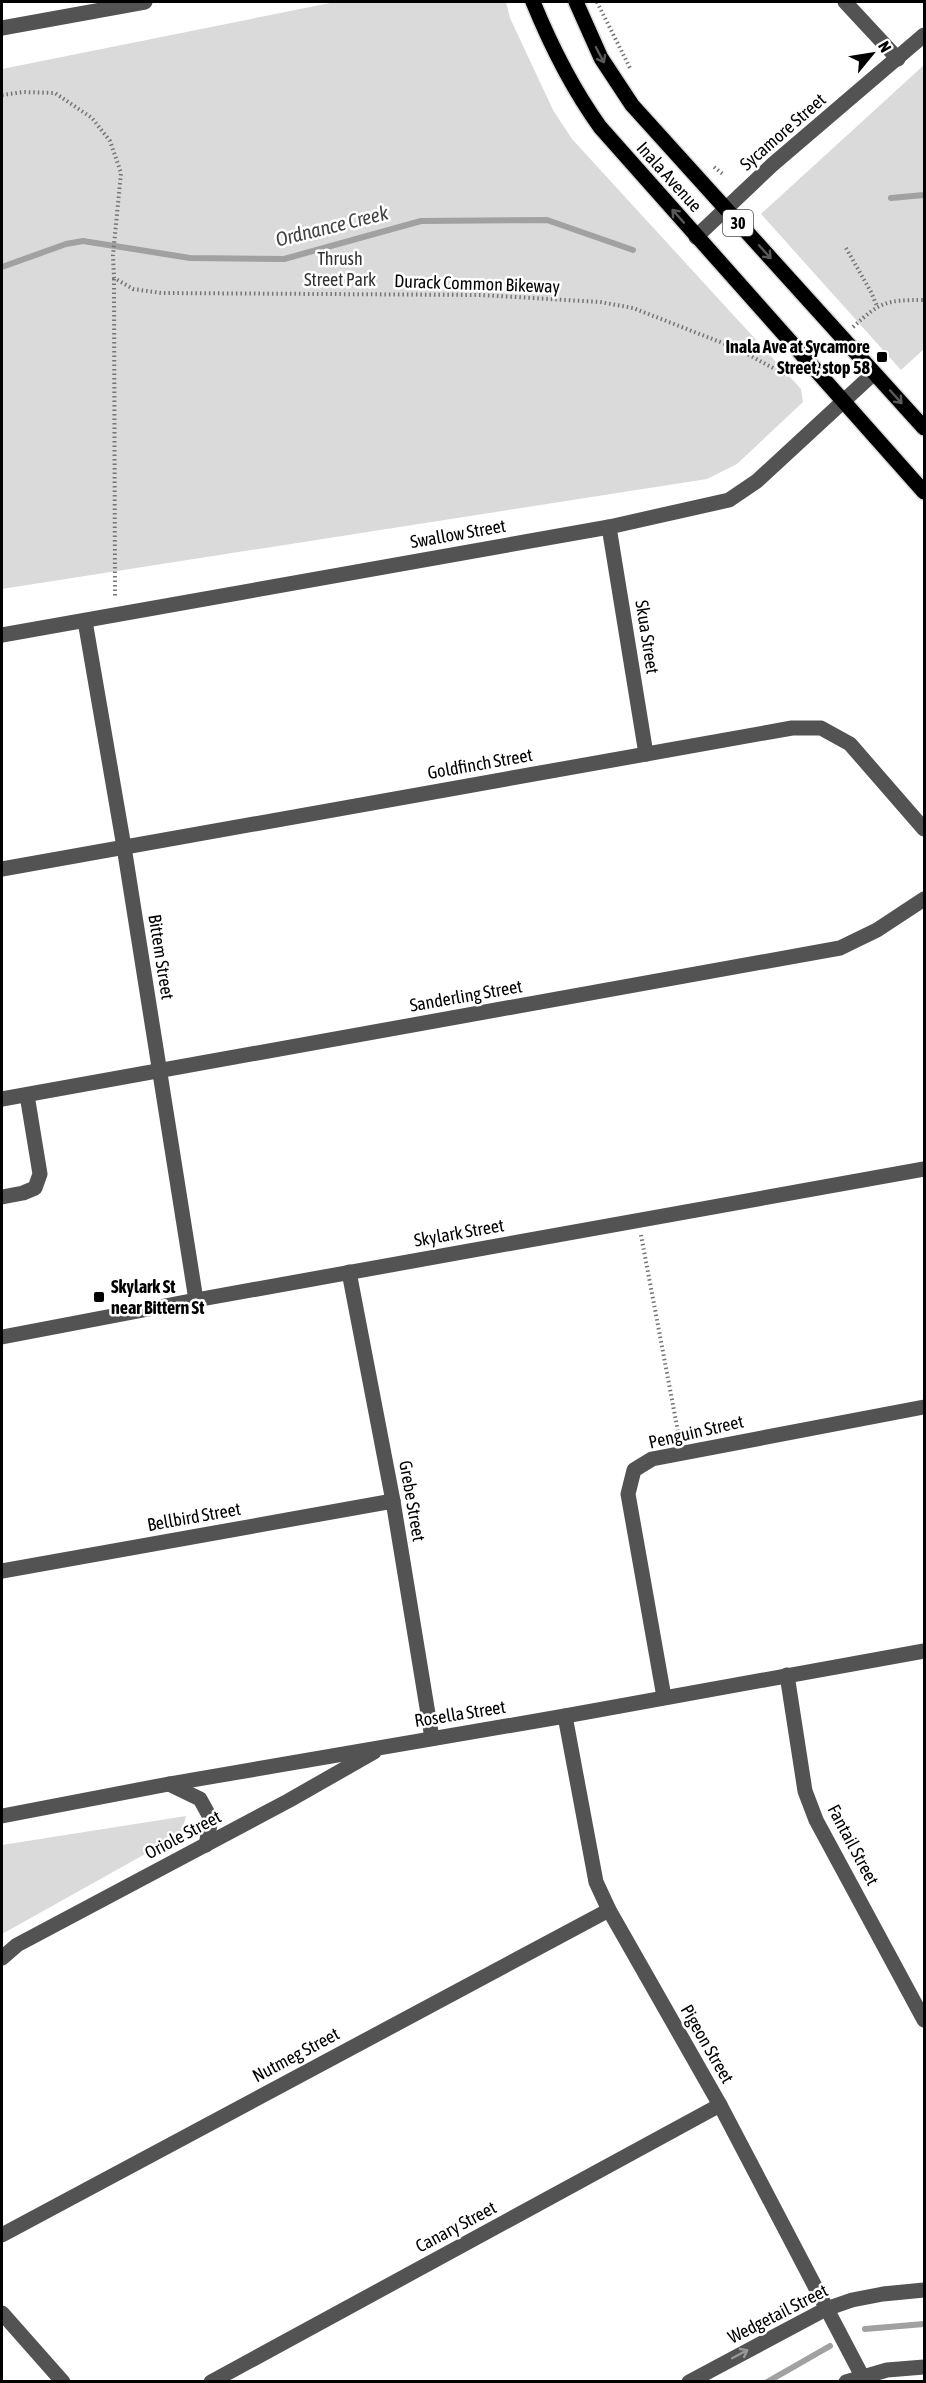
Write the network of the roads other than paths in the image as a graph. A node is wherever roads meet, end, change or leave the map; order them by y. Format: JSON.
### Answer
{"nodes":[{"id":1,"x":145,"y":2,"type":"edge"},
{"id":2,"x":533,"y":2,"type":"edge"},
{"id":3,"x":576,"y":2,"type":"edge"},
{"id":4,"x":845,"y":2,"type":"edge"},
{"id":5,"x":2,"y":28,"type":"edge"},
{"id":6,"x":924,"y":35,"type":"edge"},
{"id":7,"x":898,"y":59,"type":"junction"},
{"id":8,"x":726,"y":209,"type":"junction"},
{"id":9,"x":696,"y":237,"type":"junction"},
{"id":10,"x":874,"y":373,"type":"junction"},
{"id":11,"x":842,"y":401,"type":"junction"},
{"id":12,"x":924,"y":428,"type":"edge"},
{"id":13,"x":924,"y":492,"type":"edge"},
{"id":14,"x":609,"y":527,"type":"junction"},
{"id":15,"x":85,"y":621,"type":"junction"},
{"id":16,"x":2,"y":634,"type":"edge"},
{"id":17,"x":646,"y":754,"type":"junction"},
{"id":18,"x":924,"y":829,"type":"edge"},
{"id":19,"x":124,"y":847,"type":"junction"},
{"id":20,"x":2,"y":869,"type":"edge"},
{"id":21,"x":924,"y":899,"type":"edge"},
{"id":22,"x":160,"y":1071,"type":"junction"},
{"id":23,"x":27,"y":1095,"type":"junction"},
{"id":24,"x":2,"y":1099,"type":"edge"},
{"id":25,"x":924,"y":1169,"type":"edge"},
{"id":26,"x":2,"y":1197,"type":"edge"},
{"id":27,"x":349,"y":1272,"type":"junction"},
{"id":28,"x":196,"y":1300,"type":"junction"},
{"id":29,"x":2,"y":1337,"type":"edge"},
{"id":30,"x":924,"y":1407,"type":"edge"},
{"id":31,"x":393,"y":1501,"type":"junction"},
{"id":32,"x":2,"y":1571,"type":"edge"},
{"id":33,"x":924,"y":1651,"type":"edge"},
{"id":34,"x":788,"y":1675,"type":"junction"},
{"id":35,"x":664,"y":1697,"type":"junction"},
{"id":36,"x":564,"y":1716,"type":"junction"},
{"id":37,"x":432,"y":1738,"type":"junction"},
{"id":38,"x":384,"y":1746,"type":"junction"},
{"id":39,"x":169,"y":1784,"type":"junction"},
{"id":40,"x":2,"y":1816,"type":"edge"},
{"id":41,"x":206,"y":1845,"type":"junction"},
{"id":42,"x":609,"y":1910,"type":"junction"},
{"id":43,"x":2,"y":1958,"type":"edge"},
{"id":44,"x":924,"y":2020,"type":"edge"},
{"id":45,"x":720,"y":2105,"type":"junction"},
{"id":46,"x":2,"y":2235,"type":"edge"},
{"id":47,"x":924,"y":2290,"type":"edge"},
{"id":48,"x":826,"y":2309,"type":"junction"},
{"id":49,"x":2,"y":2313,"type":"edge"},
{"id":50,"x":924,"y":2367,"type":"edge"},
{"id":51,"x":862,"y":2376,"type":"junction"},
{"id":52,"x":63,"y":2382,"type":"edge"},
{"id":53,"x":211,"y":2382,"type":"edge"},
{"id":54,"x":688,"y":2382,"type":"edge"},
{"id":55,"x":846,"y":2382,"type":"edge"}],
"edges":[{"from":1,"to":5,"type":"street"},
{"from":9,"to":2,"type":"main road","name":"Inala Avenue","number":"30","one_way":true},
{"from":3,"to":8,"type":"main road","name":"Inala Avenue","number":"30","one_way":true},
{"from":4,"to":7,"type":"street"},
{"from":6,"to":7,"type":"street","name":"Sycamore Street"},
{"from":7,"to":8,"type":"street","name":"Sycamore Street"},
{"from":8,"to":9,"type":"street","name":"Sycamore Street"},
{"from":8,"to":10,"type":"main road","name":"Inala Avenue","number":"30","one_way":true},
{"from":9,"to":11,"type":"main road","name":"Inala Avenue","number":"30"},
{"from":10,"to":11,"type":"street","name":"Swallow Street"},
{"from":10,"to":12,"type":"main road","name":"Inala Avenue","number":"30","one_way":true},
{"from":11,"to":13,"type":"main road","name":"Inala Avenue","number":"30"},
{"from":11,"to":14,"type":"street","name":"Swallow Street"},
{"from":14,"to":15,"type":"street","name":"Swallow Street"},
{"from":14,"to":17,"type":"street","name":"Skua Street"},
{"from":15,"to":16,"type":"street","name":"Swallow Street"},
{"from":15,"to":19,"type":"street","name":"Bittem Street"},
{"from":17,"to":18,"type":"street","name":"Goldfinch Street"},
{"from":17,"to":19,"type":"street","name":"Goldfinch Street"},
{"from":19,"to":20,"type":"street","name":"Goldfinch Street"},
{"from":19,"to":22,"type":"street","name":"Bittem Street"},
{"from":21,"to":22,"type":"street","name":"Sanderling Street"},
{"from":22,"to":23,"type":"street","name":"Sanderling Street"},
{"from":22,"to":28,"type":"street","name":"Bittem Street"},
{"from":23,"to":24,"type":"street","name":"Sanderling Street"},
{"from":23,"to":26,"type":"street"},
{"from":25,"to":27,"type":"street","name":"Skylark Street"},
{"from":27,"to":28,"type":"street","name":"Skylark Street"},
{"from":27,"to":31,"type":"street","name":"Grebe Street"},
{"from":28,"to":29,"type":"street","name":"Skylark Street"},
{"from":30,"to":35,"type":"street","name":"Penguin Street"},
{"from":31,"to":32,"type":"street","name":"Bellbird Street"},
{"from":31,"to":37,"type":"street","name":"Grebe Street"},
{"from":33,"to":34,"type":"street","name":"Rosella Street"},
{"from":34,"to":35,"type":"street","name":"Rosella Street"},
{"from":34,"to":44,"type":"street","name":"Fantail Street"},
{"from":35,"to":36,"type":"street","name":"Rosella Street"},
{"from":36,"to":37,"type":"street","name":"Rosella Street"},
{"from":36,"to":42,"type":"street","name":"Pigeon Street"},
{"from":37,"to":38,"type":"street","name":"Rosella Street"},
{"from":38,"to":39,"type":"street","name":"Rosella Street"},
{"from":38,"to":41,"type":"street","name":"Oriole Street"},
{"from":39,"to":40,"type":"street","name":"Rosella Street"},
{"from":39,"to":41,"type":"street"},
{"from":41,"to":43,"type":"street","name":"Oriole Street"},
{"from":42,"to":45,"type":"street","name":"Pigeon Street"},
{"from":42,"to":46,"type":"street","name":"Nutmeg Street"},
{"from":45,"to":48,"type":"street","name":"Pigeon Street"},
{"from":45,"to":53,"type":"street","name":"Canary Street"},
{"from":47,"to":48,"type":"street","name":"Wedgetail Street"},
{"from":48,"to":51,"type":"street","name":"Pigeon Street"},
{"from":54,"to":48,"type":"street","name":"Wedgetail Street","one_way":true},
{"from":49,"to":52,"type":"street"},
{"from":50,"to":51,"type":"street"},
{"from":51,"to":55,"type":"street"}]}
